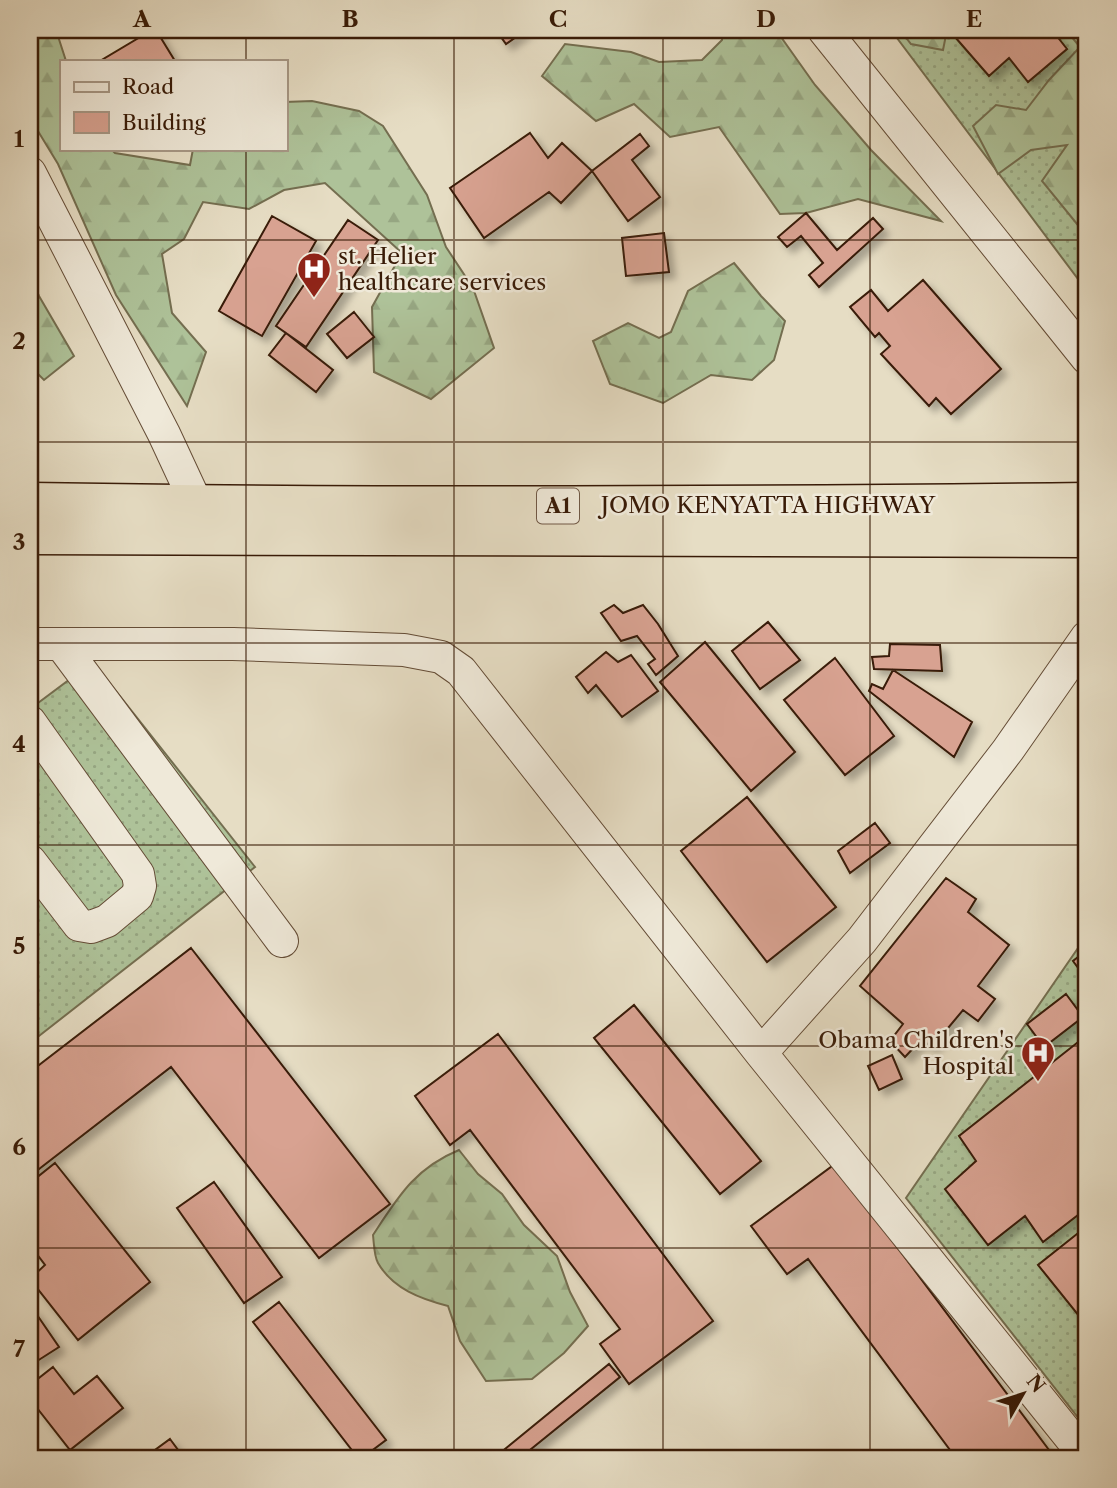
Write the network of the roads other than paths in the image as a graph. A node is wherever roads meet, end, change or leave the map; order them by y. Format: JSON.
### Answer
{"nodes":[{"id":1,"x":824,"y":30,"type":"edge"},
{"id":2,"x":30,"y":173,"type":"edge"},
{"id":3,"x":1087,"y":358,"type":"edge"},
{"id":4,"x":30,"y":502,"type":"edge"},
{"id":5,"x":1087,"y":502,"type":"edge"},
{"id":6,"x":197,"y":505,"type":"junction"},
{"id":7,"x":30,"y":536,"type":"edge"},
{"id":8,"x":1087,"y":538,"type":"edge"},
{"id":9,"x":1087,"y":637,"type":"edge"},
{"id":10,"x":30,"y":644,"type":"edge"},
{"id":11,"x":61,"y":644,"type":"junction"},
{"id":12,"x":30,"y":722,"type":"edge"},
{"id":13,"x":30,"y":861,"type":"edge"},
{"id":14,"x":282,"y":940,"type":"dead end"},
{"id":15,"x":761,"y":1053,"type":"junction"},
{"id":16,"x":1087,"y":1458,"type":"edge"}],
"edges":[{"from":1,"to":3,"type":"street"},
{"from":2,"to":6,"type":"street"},
{"from":4,"to":6,"type":"highway","name":"JOMO KENYATTA HIGHWAY","number":"A1"},
{"from":5,"to":6,"type":"highway","name":"JOMO KENYATTA HIGHWAY","number":"A1"},
{"from":7,"to":8,"type":"highway","name":"JOMO KENYATTA HIGHWAY","number":"A1"},
{"from":9,"to":15,"type":"street"},
{"from":10,"to":11,"type":"street"},
{"from":11,"to":14,"type":"street"},
{"from":11,"to":15,"type":"street"},
{"from":12,"to":13,"type":"street"},
{"from":15,"to":16,"type":"street"}]}
